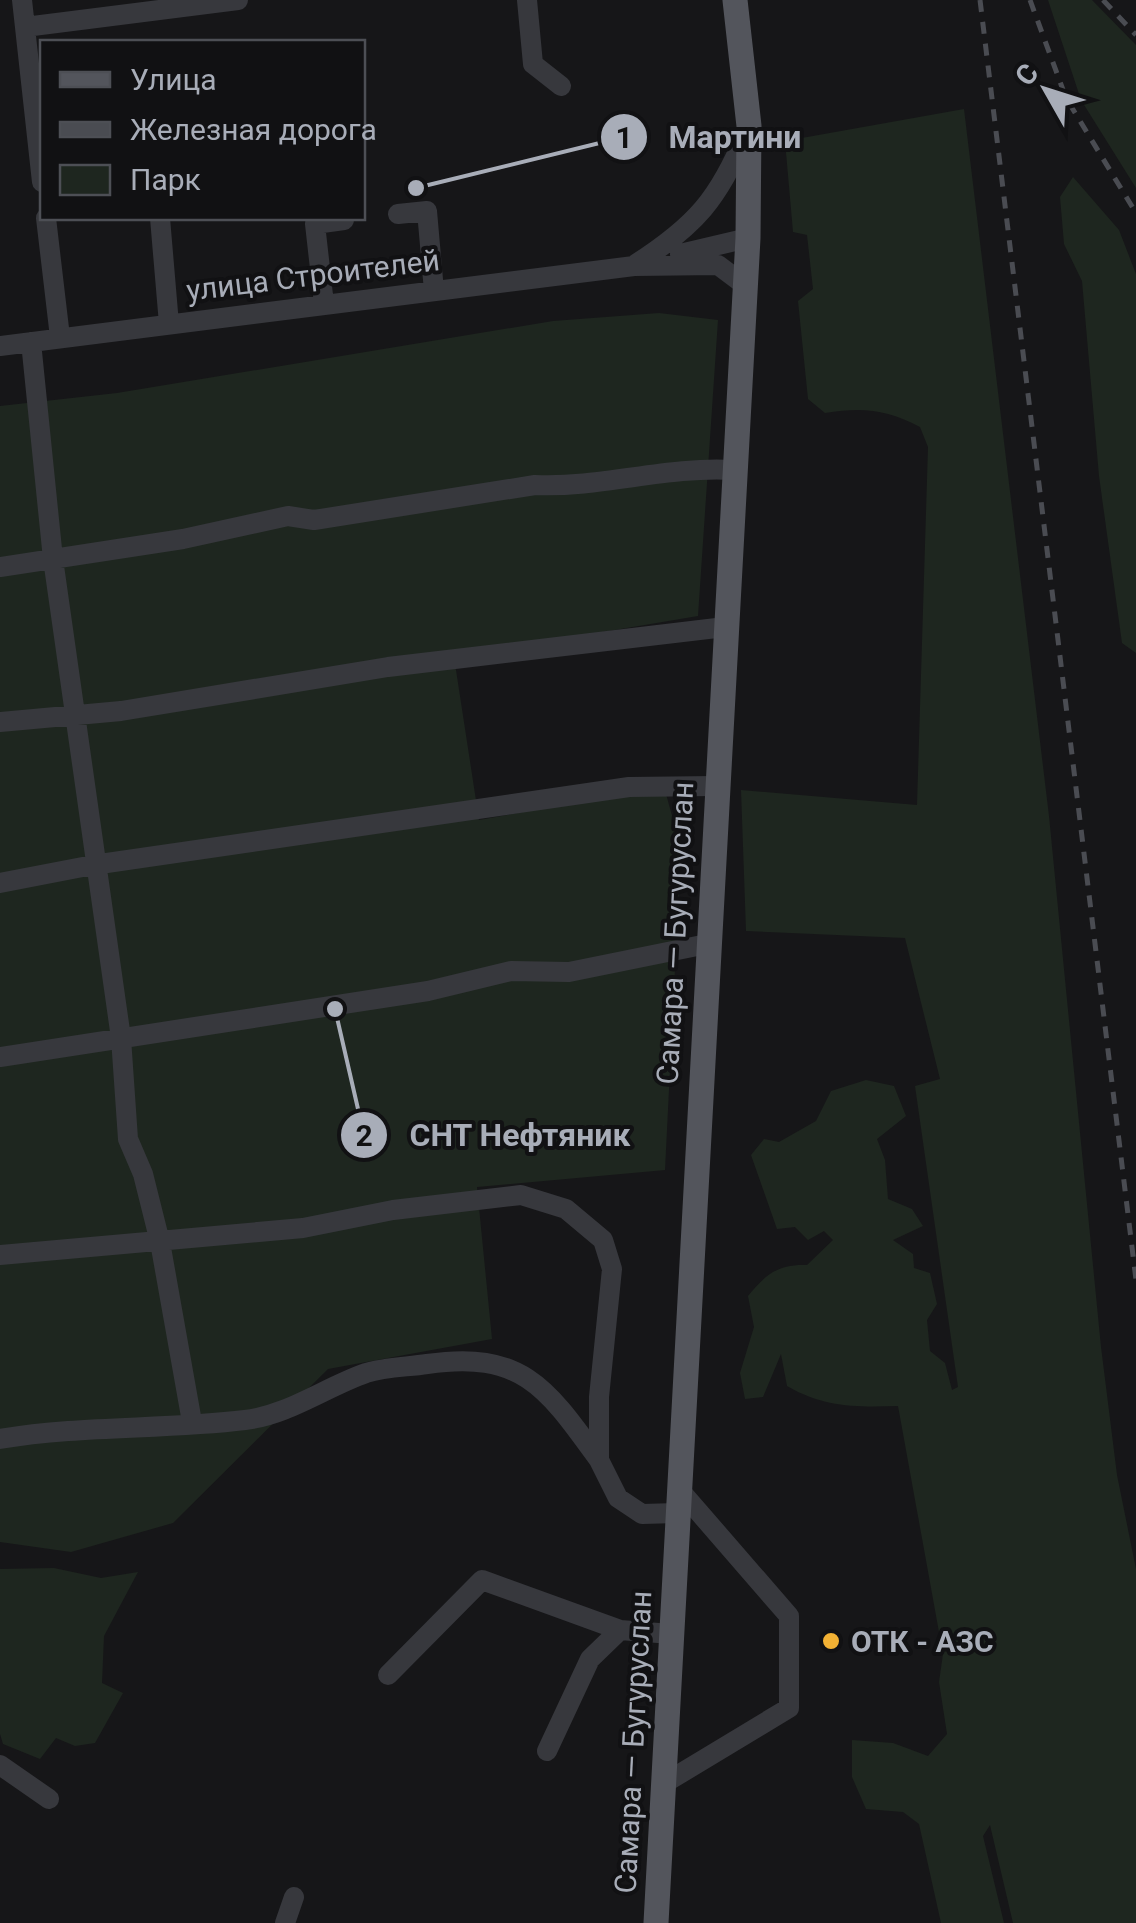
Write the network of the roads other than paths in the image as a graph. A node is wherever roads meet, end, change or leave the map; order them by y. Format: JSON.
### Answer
{"nodes":[{"id":1,"x":22,"y":0,"type":"edge"},
{"id":2,"x":238,"y":0,"type":"edge"},
{"id":3,"x":527,"y":0,"type":"edge"},
{"id":4,"x":736,"y":0,"type":"edge"},
{"id":5,"x":26,"y":27,"type":"junction"},
{"id":6,"x":561,"y":86,"type":"dead end"},
{"id":7,"x":748,"y":126,"type":"junction"},
{"id":8,"x":40,"y":163,"type":"edge"},
{"id":9,"x":398,"y":214,"type":"dead end"},
{"id":10,"x":46,"y":220,"type":"edge"},
{"id":11,"x":160,"y":220,"type":"edge"},
{"id":12,"x":344,"y":220,"type":"dead end"},
{"id":13,"x":748,"y":238,"type":"junction"},
{"id":14,"x":634,"y":266,"type":"junction"},
{"id":15,"x":746,"y":286,"type":"junction"},
{"id":16,"x":434,"y":291,"type":"junction"},
{"id":17,"x":324,"y":304,"type":"junction"},
{"id":18,"x":170,"y":324,"type":"junction"},
{"id":19,"x":60,"y":338,"type":"junction"},
{"id":20,"x":30,"y":342,"type":"junction"},
{"id":21,"x":0,"y":346,"type":"edge"},
{"id":22,"x":734,"y":470,"type":"junction"},
{"id":23,"x":53,"y":559,"type":"junction"},
{"id":24,"x":0,"y":567,"type":"edge"},
{"id":25,"x":724,"y":627,"type":"junction"},
{"id":26,"x":74,"y":713,"type":"junction"},
{"id":27,"x":0,"y":722,"type":"edge"},
{"id":28,"x":716,"y":786,"type":"junction"},
{"id":29,"x":93,"y":864,"type":"junction"},
{"id":30,"x":0,"y":883,"type":"edge"},
{"id":31,"x":707,"y":944,"type":"junction"},
{"id":32,"x":121,"y":1038,"type":"junction"},
{"id":33,"x":0,"y":1057,"type":"edge"},
{"id":34,"x":160,"y":1242,"type":"junction"},
{"id":35,"x":0,"y":1255,"type":"edge"},
{"id":36,"x":192,"y":1422,"type":"junction"},
{"id":37,"x":0,"y":1438,"type":"edge"},
{"id":38,"x":599,"y":1460,"type":"junction"},
{"id":39,"x":678,"y":1500,"type":"junction"},
{"id":40,"x":620,"y":1630,"type":"junction"},
{"id":41,"x":671,"y":1634,"type":"junction"},
{"id":42,"x":388,"y":1675,"type":"dead end"},
{"id":43,"x":547,"y":1751,"type":"dead end"},
{"id":44,"x":0,"y":1764,"type":"edge"},
{"id":45,"x":663,"y":1784,"type":"junction"},
{"id":46,"x":49,"y":1799,"type":"dead end"},
{"id":47,"x":294,"y":1898,"type":"dead end"},
{"id":48,"x":285,"y":1923,"type":"edge"},
{"id":49,"x":656,"y":1923,"type":"edge"}],
"edges":[{"from":1,"to":5,"type":"street"},
{"from":2,"to":5,"type":"street"},
{"from":3,"to":6,"type":"street"},
{"from":4,"to":7,"type":"main road","name":"Самара — Бугуруслан"},
{"from":5,"to":8,"type":"street"},
{"from":7,"to":13,"type":"main road","name":"Самара — Бугуруслан"},
{"from":7,"to":14,"type":"street"},
{"from":9,"to":16,"type":"street"},
{"from":10,"to":19,"type":"street"},
{"from":11,"to":18,"type":"street"},
{"from":12,"to":17,"type":"street"},
{"from":13,"to":14,"type":"street"},
{"from":13,"to":15,"type":"main road","name":"Самара — Бугуруслан"},
{"from":14,"to":15,"type":"street"},
{"from":14,"to":16,"type":"street","name":"улица Строителей"},
{"from":15,"to":22,"type":"main road","name":"Самара — Бугуруслан"},
{"from":16,"to":17,"type":"street","name":"улица Строителей"},
{"from":17,"to":18,"type":"street","name":"улица Строителей"},
{"from":18,"to":19,"type":"street","name":"улица Строителей"},
{"from":19,"to":20,"type":"street","name":"улица Строителей"},
{"from":20,"to":21,"type":"street","name":"улица Строителей"},
{"from":20,"to":23,"type":"street"},
{"from":22,"to":23,"type":"street"},
{"from":22,"to":25,"type":"main road","name":"Самара — Бугуруслан"},
{"from":23,"to":24,"type":"street"},
{"from":23,"to":26,"type":"street"},
{"from":25,"to":26,"type":"street"},
{"from":25,"to":28,"type":"main road","name":"Самара — Бугуруслан"},
{"from":26,"to":27,"type":"street"},
{"from":26,"to":29,"type":"street"},
{"from":28,"to":29,"type":"street"},
{"from":28,"to":31,"type":"main road","name":"Самара — Бугуруслан"},
{"from":29,"to":30,"type":"street"},
{"from":29,"to":32,"type":"street"},
{"from":31,"to":32,"type":"street"},
{"from":31,"to":39,"type":"main road","name":"Самара — Бугуруслан"},
{"from":32,"to":33,"type":"street"},
{"from":32,"to":34,"type":"street"},
{"from":34,"to":35,"type":"street"},
{"from":34,"to":36,"type":"street"},
{"from":34,"to":38,"type":"street"},
{"from":36,"to":37,"type":"street"},
{"from":36,"to":38,"type":"street"},
{"from":38,"to":39,"type":"street"},
{"from":39,"to":41,"type":"main road","name":"Самара — Бугуруслан"},
{"from":39,"to":45,"type":"street"},
{"from":40,"to":41,"type":"street"},
{"from":40,"to":42,"type":"street"},
{"from":40,"to":43,"type":"street"},
{"from":41,"to":45,"type":"main road","name":"Самара — Бугуруслан"},
{"from":44,"to":46,"type":"street"},
{"from":45,"to":49,"type":"main road","name":"Самара — Бугуруслан"},
{"from":47,"to":48,"type":"street"}]}
